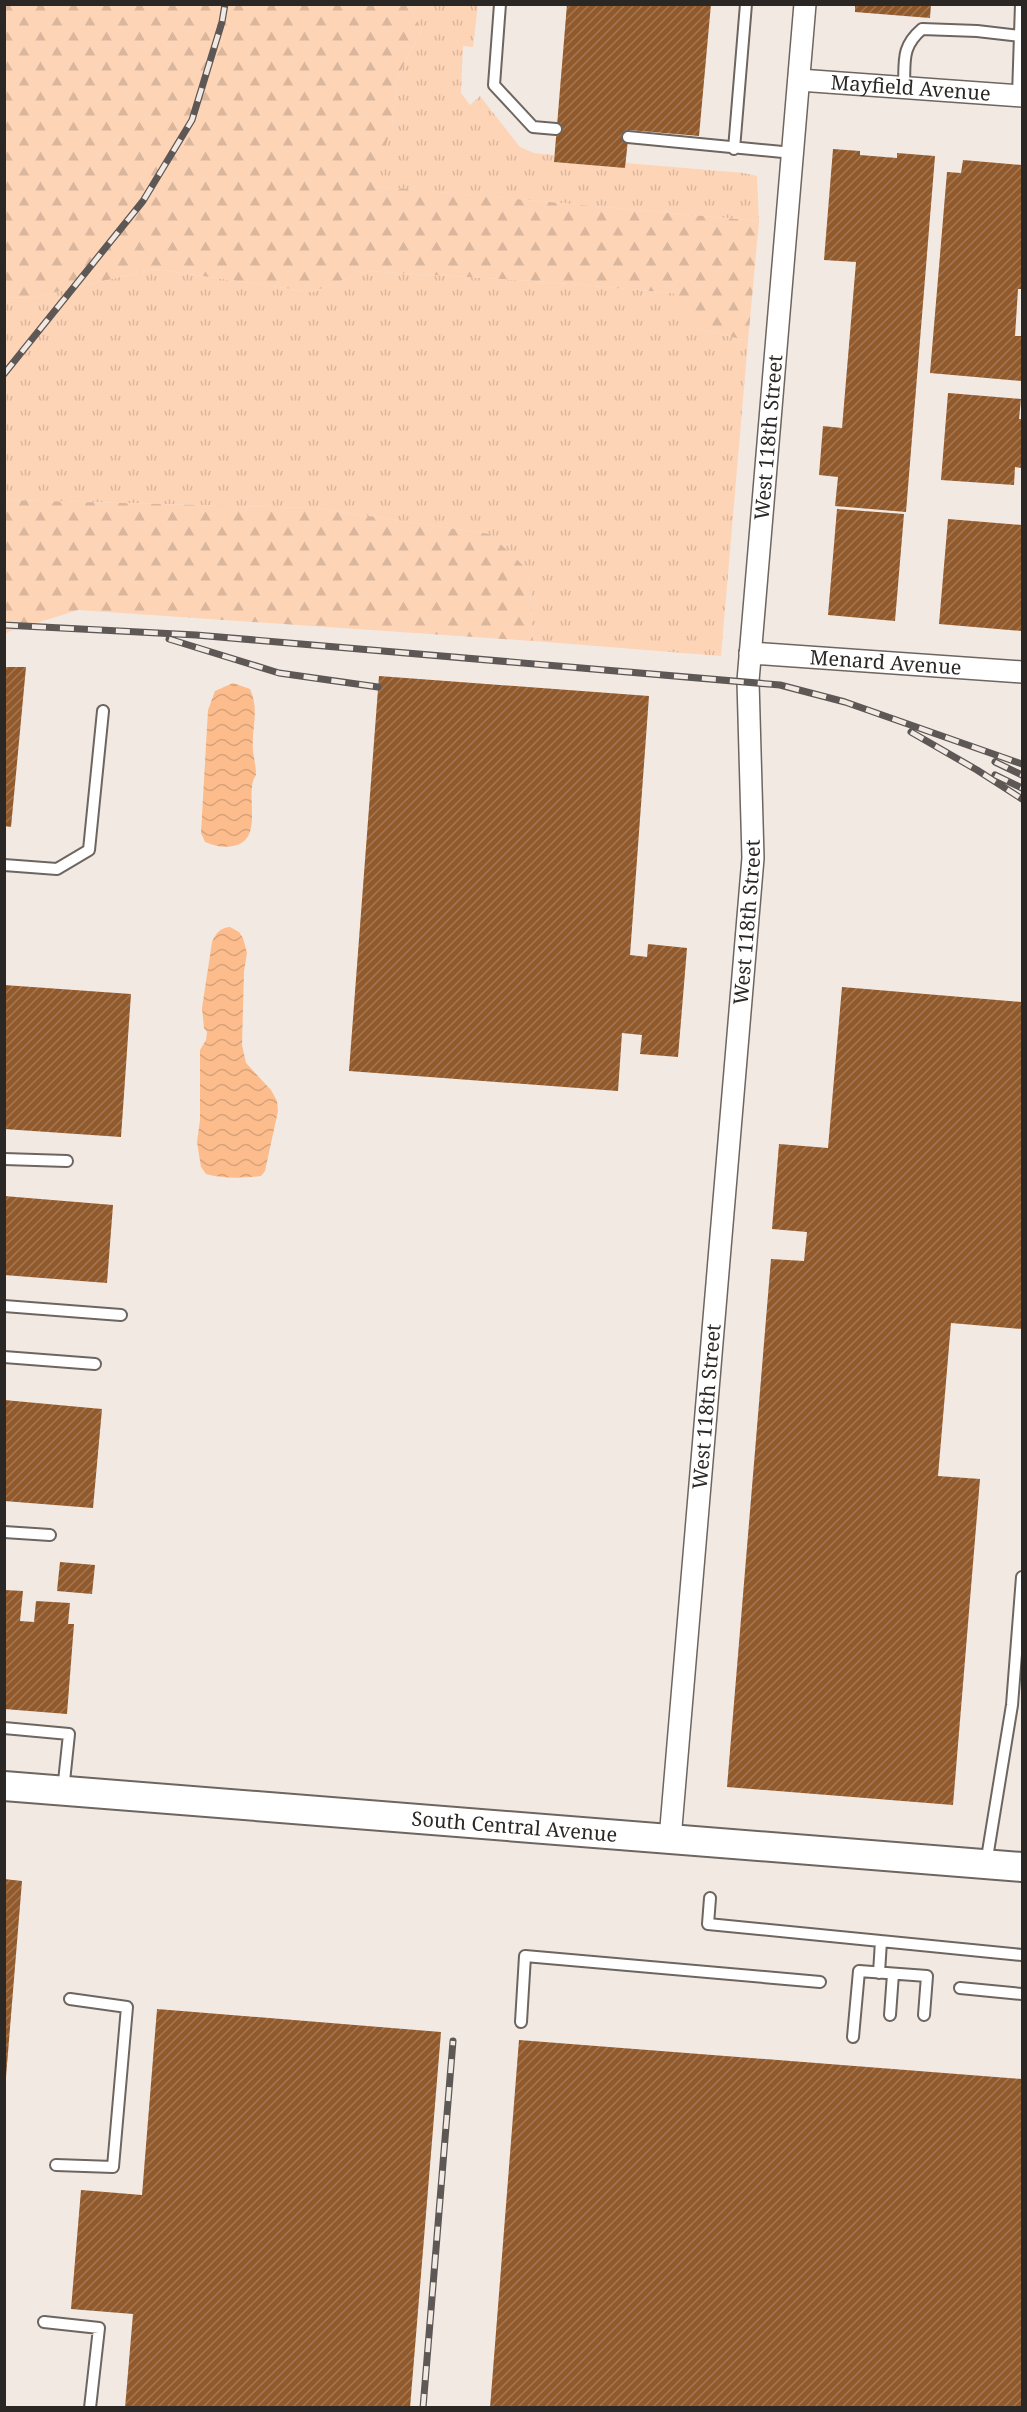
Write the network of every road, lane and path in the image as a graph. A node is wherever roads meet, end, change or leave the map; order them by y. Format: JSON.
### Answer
{"nodes":[{"id":1,"x":500,"y":4,"type":"edge"},
{"id":2,"x":746,"y":4,"type":"edge"},
{"id":3,"x":805,"y":4,"type":"edge"},
{"id":4,"x":1021,"y":4,"type":"edge"},
{"id":5,"x":1020,"y":36,"type":"junction"},
{"id":6,"x":799,"y":80,"type":"junction"},
{"id":7,"x":904,"y":87,"type":"junction"},
{"id":8,"x":1020,"y":96,"type":"edge"},
{"id":9,"x":556,"y":129,"type":"dead end"},
{"id":10,"x":628,"y":137,"type":"dead end"},
{"id":11,"x":734,"y":149,"type":"junction"},
{"id":12,"x":793,"y":153,"type":"junction"},
{"id":13,"x":750,"y":653,"type":"junction"},
{"id":14,"x":1023,"y":672,"type":"edge"},
{"id":15,"x":103,"y":711,"type":"dead end"},
{"id":16,"x":4,"y":865,"type":"edge"},
{"id":17,"x":4,"y":1159,"type":"edge"},
{"id":18,"x":66,"y":1161,"type":"dead end"},
{"id":19,"x":4,"y":1306,"type":"edge"},
{"id":20,"x":121,"y":1315,"type":"dead end"},
{"id":21,"x":4,"y":1358,"type":"edge"},
{"id":22,"x":95,"y":1364,"type":"dead end"},
{"id":23,"x":4,"y":1532,"type":"edge"},
{"id":24,"x":50,"y":1535,"type":"dead end"},
{"id":25,"x":1023,"y":1577,"type":"edge"},
{"id":26,"x":4,"y":1728,"type":"edge"},
{"id":27,"x":4,"y":1786,"type":"edge"},
{"id":28,"x":63,"y":1791,"type":"junction"},
{"id":29,"x":670,"y":1839,"type":"junction"},
{"id":30,"x":986,"y":1864,"type":"junction"},
{"id":31,"x":1023,"y":1867,"type":"edge"},
{"id":32,"x":710,"y":1898,"type":"dead end"},
{"id":33,"x":881,"y":1941,"type":"junction"},
{"id":34,"x":1023,"y":1955,"type":"edge"},
{"id":35,"x":879,"y":1973,"type":"junction"},
{"id":36,"x":893,"y":1974,"type":"junction"},
{"id":37,"x":819,"y":1982,"type":"dead end"},
{"id":38,"x":960,"y":1988,"type":"dead end"},
{"id":39,"x":1023,"y":1994,"type":"edge"},
{"id":40,"x":70,"y":1998,"type":"dead end"},
{"id":41,"x":890,"y":2015,"type":"dead end"},
{"id":42,"x":924,"y":2015,"type":"dead end"},
{"id":43,"x":521,"y":2022,"type":"dead end"},
{"id":44,"x":853,"y":2037,"type":"dead end"},
{"id":45,"x":56,"y":2165,"type":"dead end"},
{"id":46,"x":44,"y":2322,"type":"dead end"},
{"id":47,"x":90,"y":2408,"type":"edge"}],
"edges":[{"from":1,"to":9,"type":"lane"},
{"from":2,"to":11,"type":"lane"},
{"from":3,"to":6,"type":"street","name":"West 118th Street"},
{"from":4,"to":5,"type":"lane"},
{"from":5,"to":7,"type":"lane"},
{"from":5,"to":8,"type":"lane"},
{"from":6,"to":7,"type":"street","name":"Mayfield Avenue"},
{"from":6,"to":12,"type":"street","name":"West 118th Street"},
{"from":7,"to":8,"type":"street","name":"Mayfield Avenue"},
{"from":10,"to":11,"type":"lane"},
{"from":11,"to":12,"type":"lane"},
{"from":12,"to":13,"type":"street","name":"West 118th Street"},
{"from":13,"to":14,"type":"street","name":"Menard Avenue"},
{"from":13,"to":29,"type":"street","name":"West 118th Street"},
{"from":15,"to":16,"type":"lane"},
{"from":17,"to":18,"type":"lane"},
{"from":19,"to":20,"type":"lane"},
{"from":21,"to":22,"type":"lane"},
{"from":23,"to":24,"type":"lane"},
{"from":25,"to":30,"type":"lane"},
{"from":26,"to":28,"type":"lane"},
{"from":27,"to":28,"type":"street","name":"South Central Avenue"},
{"from":28,"to":29,"type":"street","name":"South Central Avenue"},
{"from":29,"to":30,"type":"street","name":"South Central Avenue"},
{"from":30,"to":31,"type":"street","name":"South Central Avenue"},
{"from":32,"to":33,"type":"lane"},
{"from":33,"to":34,"type":"lane"},
{"from":33,"to":35,"type":"lane"},
{"from":35,"to":36,"type":"lane"},
{"from":35,"to":44,"type":"lane"},
{"from":36,"to":41,"type":"lane"},
{"from":36,"to":42,"type":"lane"},
{"from":37,"to":43,"type":"lane"},
{"from":38,"to":39,"type":"lane"},
{"from":40,"to":45,"type":"lane"},
{"from":46,"to":47,"type":"lane"}]}
